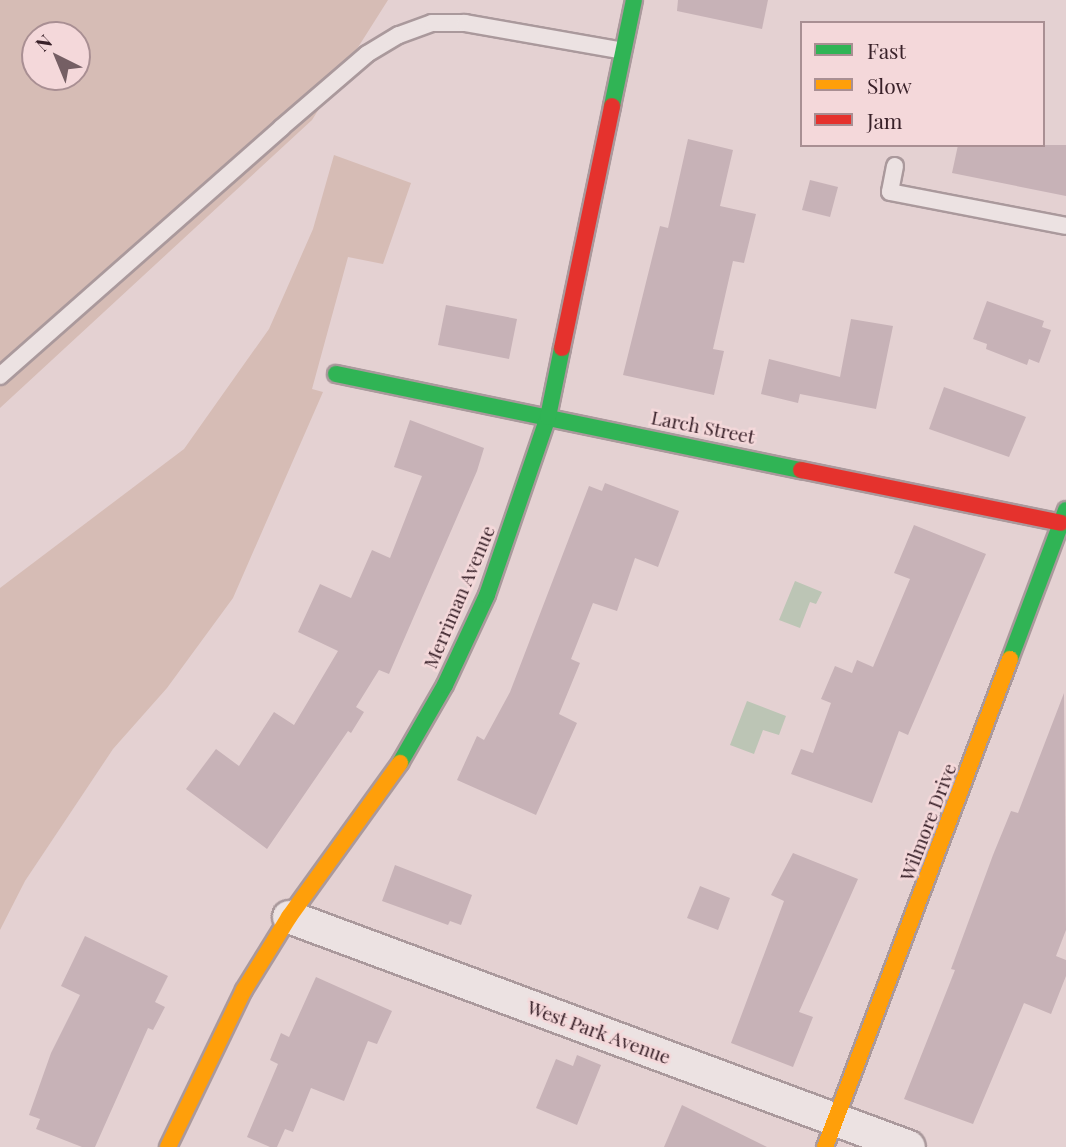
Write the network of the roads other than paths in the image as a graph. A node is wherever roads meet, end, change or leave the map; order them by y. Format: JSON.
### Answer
{"nodes":[{"id":1,"x":634,"y":0,"type":"edge"},
{"id":2,"x":623,"y":51,"type":"junction"},
{"id":3,"x":895,"y":166,"type":"dead end"},
{"id":4,"x":1066,"y":226,"type":"edge"},
{"id":5,"x":336,"y":374,"type":"dead end"},
{"id":6,"x":0,"y":376,"type":"edge"},
{"id":7,"x":548,"y":417,"type":"junction"},
{"id":8,"x":1063,"y":516,"type":"edge"},
{"id":9,"x":289,"y":917,"type":"junction"},
{"id":10,"x":832,"y":1134,"type":"edge"},
{"id":11,"x":168,"y":1147,"type":"edge"},
{"id":12,"x":908,"y":1147,"type":"edge"}],
"edges":[{"from":1,"to":2,"type":"street","name":"Merriman Avenue"},
{"from":2,"to":6,"type":"lane"},
{"from":2,"to":7,"type":"street","name":"Merriman Avenue"},
{"from":3,"to":4,"type":"lane"},
{"from":5,"to":7,"type":"street","name":"Larch Street"},
{"from":7,"to":8,"type":"street","name":"Larch Street"},
{"from":7,"to":9,"type":"street","name":"Merriman Avenue"},
{"from":8,"to":10,"type":"street","name":"Wilmore Drive"},
{"from":9,"to":10,"type":"street","name":"West Park Avenue"},
{"from":9,"to":11,"type":"street","name":"Merriman Avenue"},
{"from":10,"to":12,"type":"street","name":"West Park Avenue"}]}
